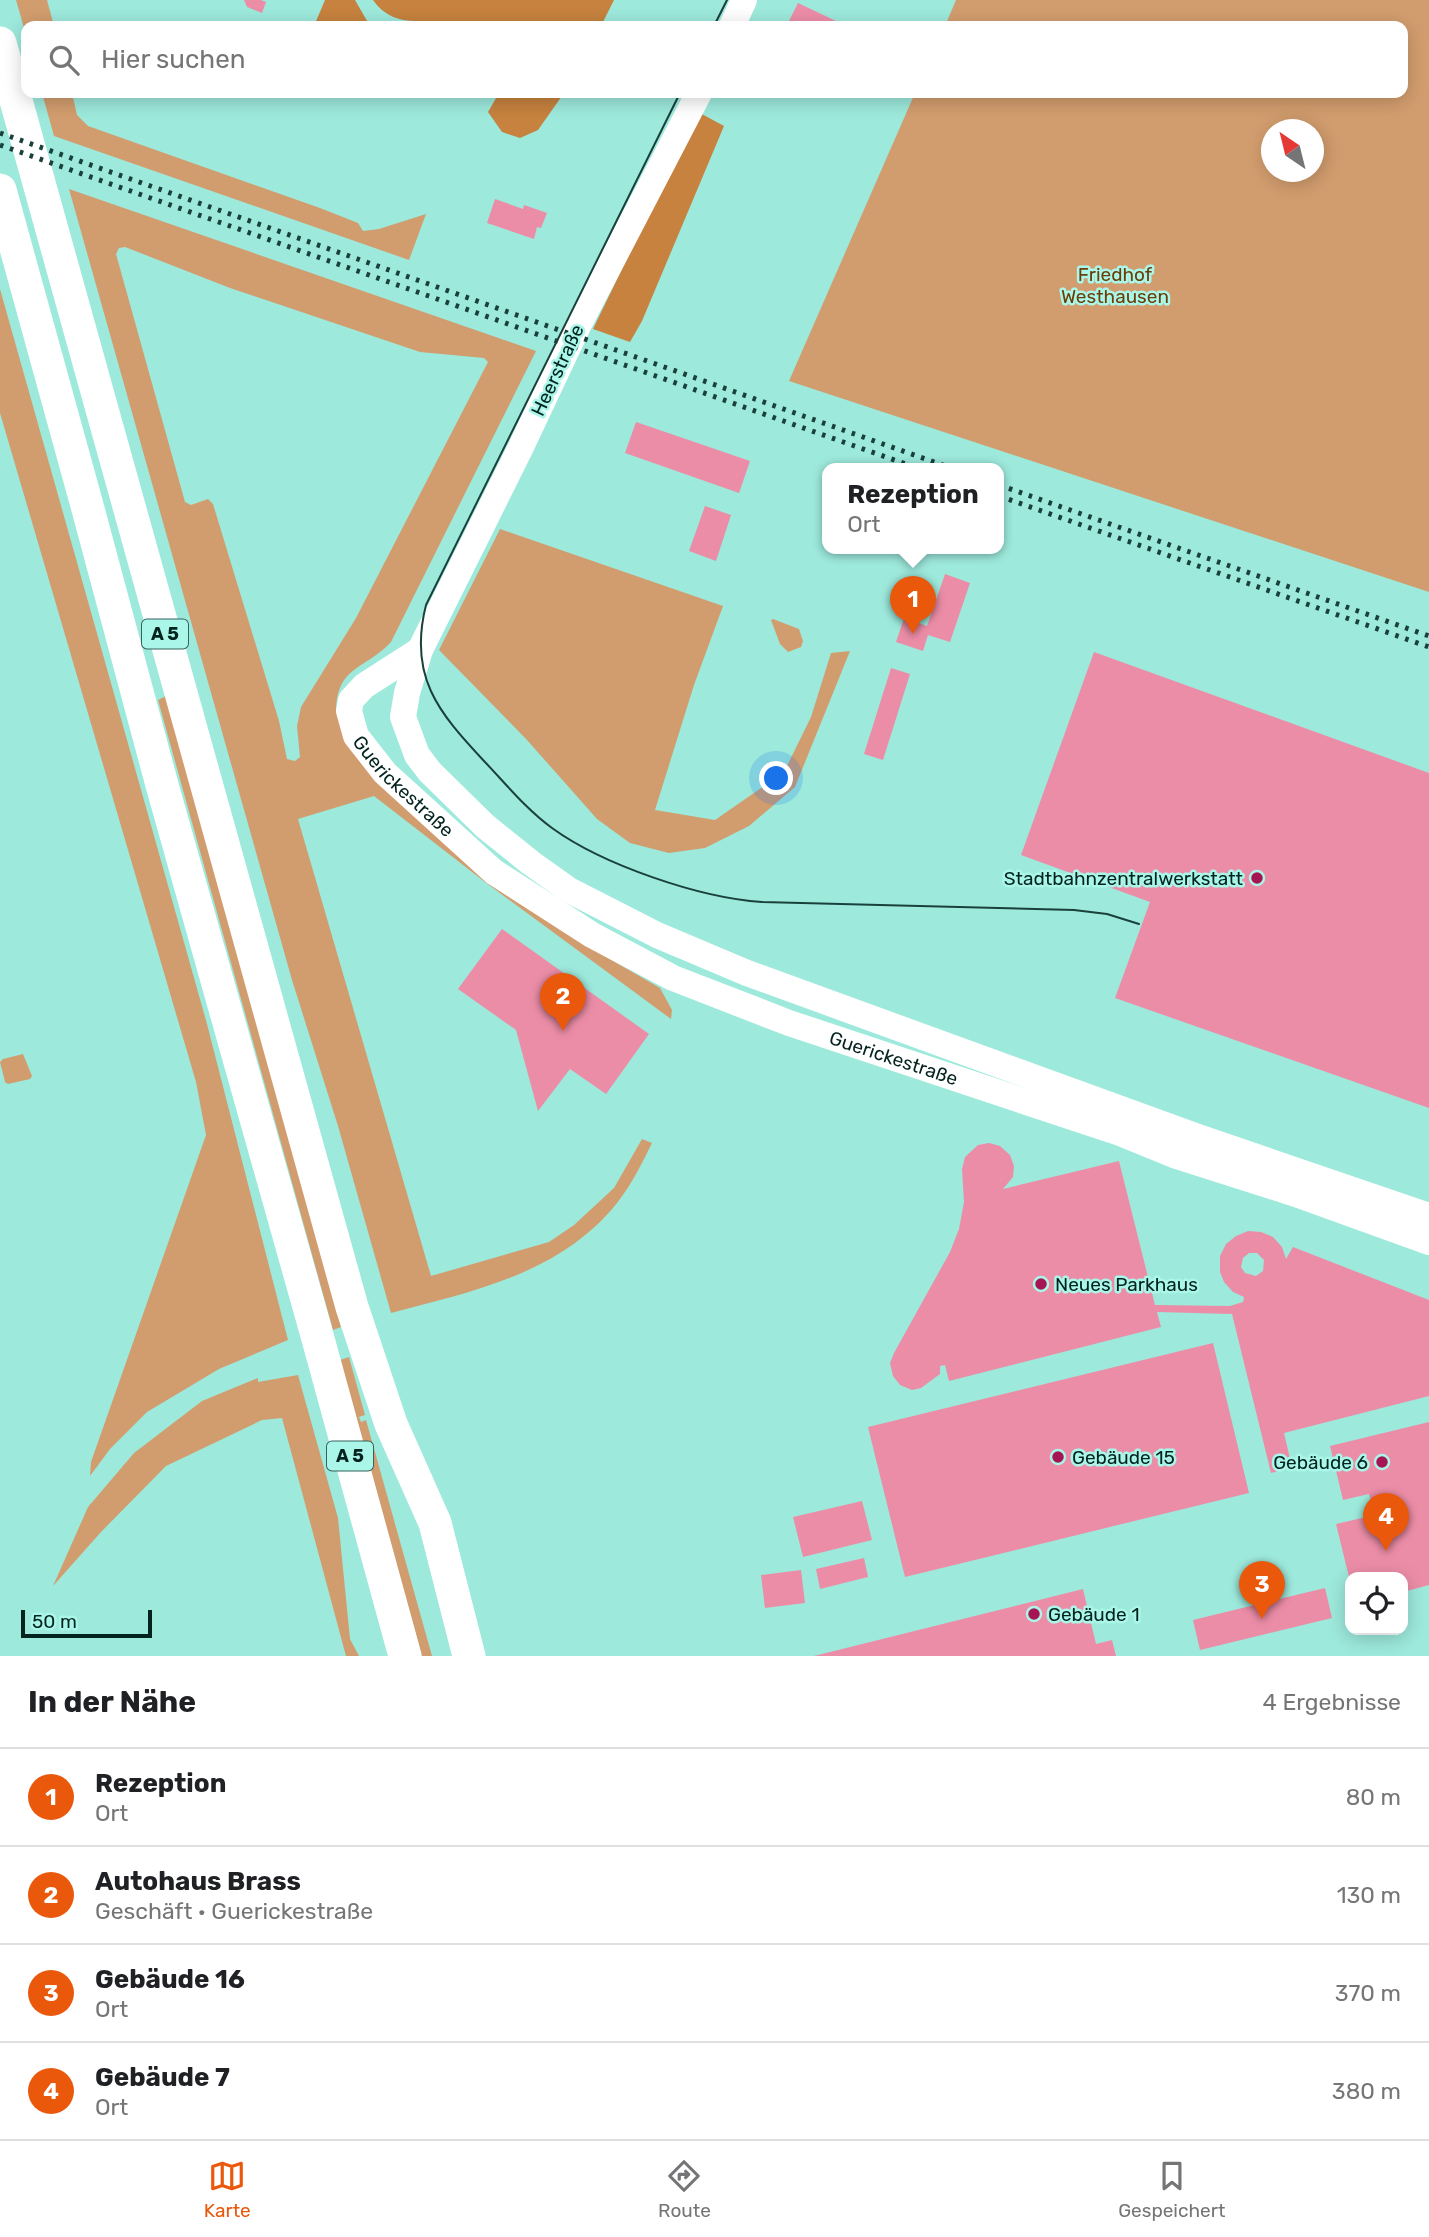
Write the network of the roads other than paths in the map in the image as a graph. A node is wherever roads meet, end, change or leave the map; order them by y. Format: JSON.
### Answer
{"nodes":[{"id":1,"x":744,"y":0,"type":"edge"},
{"id":2,"x":734,"y":21,"type":"edge"},
{"id":3,"x":0,"y":43,"type":"edge"},
{"id":4,"x":696,"y":98,"type":"edge"},
{"id":5,"x":0,"y":190,"type":"edge"},
{"id":6,"x":420,"y":650,"type":"junction"},
{"id":7,"x":1429,"y":1216,"type":"edge"},
{"id":8,"x":1429,"y":1242,"type":"edge"},
{"id":9,"x":391,"y":1424,"type":"junction"},
{"id":10,"x":435,"y":1523,"type":"junction"},
{"id":11,"x":384,"y":1583,"type":"junction"},
{"id":12,"x":385,"y":1656,"type":"edge"},
{"id":13,"x":405,"y":1656,"type":"edge"},
{"id":14,"x":449,"y":1656,"type":"edge"},
{"id":15,"x":470,"y":1656,"type":"edge"},
{"id":16,"x":482,"y":1656,"type":"edge"}],
"edges":[{"from":1,"to":2,"type":"main road"},
{"from":3,"to":9,"type":"highway","number":"A 5"},
{"from":4,"to":6,"type":"main road","name":"Heerstraße"},
{"from":5,"to":11,"type":"highway","number":"A 5"},
{"from":6,"to":7,"type":"main road","name":"Guerickestraße"},
{"from":6,"to":8,"type":"main road","name":"Guerickestraße"},
{"from":9,"to":10,"type":"highway"},
{"from":9,"to":14,"type":"highway","number":"A 5"},
{"from":10,"to":15,"type":"highway"},
{"from":10,"to":16,"type":"highway"},
{"from":11,"to":12,"type":"highway"},
{"from":11,"to":13,"type":"highway","number":"A 5"}]}
